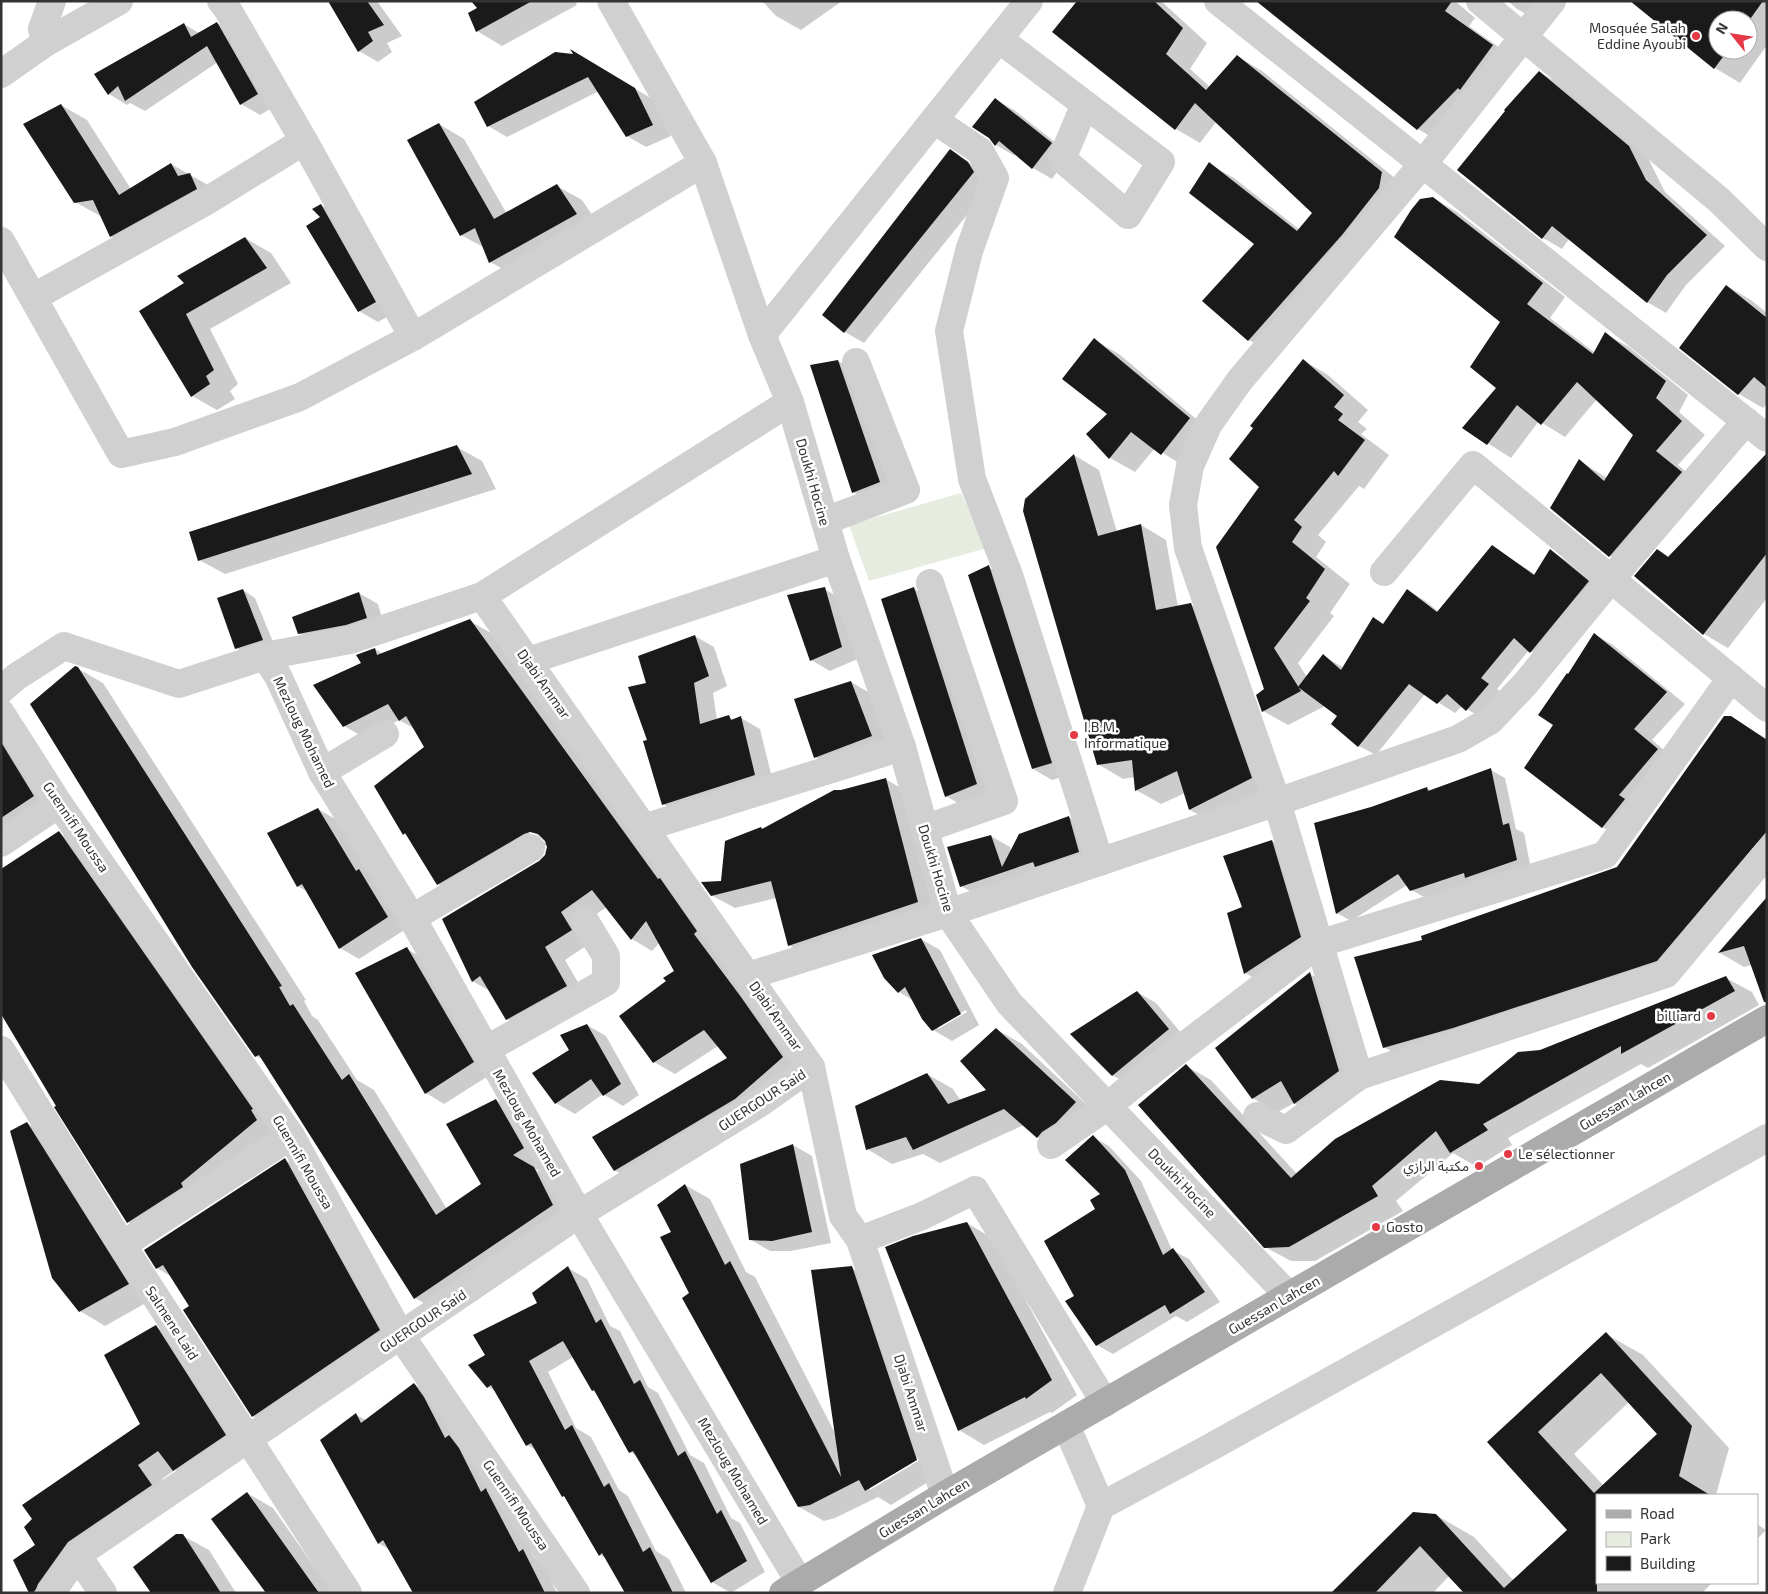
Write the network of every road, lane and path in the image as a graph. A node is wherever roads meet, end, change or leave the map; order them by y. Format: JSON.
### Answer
{"nodes":[{"id":1,"x":52,"y":1,"type":"edge"},
{"id":2,"x":119,"y":1,"type":"edge"},
{"id":3,"x":221,"y":1,"type":"edge"},
{"id":4,"x":611,"y":1,"type":"edge"},
{"id":5,"x":1029,"y":1,"type":"edge"},
{"id":6,"x":1218,"y":1,"type":"edge"},
{"id":7,"x":1480,"y":1,"type":"edge"},
{"id":8,"x":1552,"y":1,"type":"edge"},
{"id":9,"x":1523,"y":37,"type":"junction"},
{"id":10,"x":999,"y":39,"type":"junction"},
{"id":11,"x":45,"y":43,"type":"junction"},
{"id":12,"x":1,"y":74,"type":"edge"},
{"id":13,"x":1085,"y":104,"type":"dead end"},
{"id":14,"x":934,"y":120,"type":"junction"},
{"id":15,"x":304,"y":141,"type":"junction"},
{"id":16,"x":703,"y":164,"type":"junction"},
{"id":17,"x":1422,"y":165,"type":"junction"},
{"id":18,"x":1,"y":241,"type":"edge"},
{"id":19,"x":1767,"y":247,"type":"edge"},
{"id":20,"x":34,"y":297,"type":"junction"},
{"id":21,"x":762,"y":335,"type":"junction"},
{"id":22,"x":412,"y":337,"type":"junction"},
{"id":23,"x":856,"y":362,"type":"dead end"},
{"id":24,"x":790,"y":402,"type":"junction"},
{"id":25,"x":1746,"y":421,"type":"junction"},
{"id":26,"x":1767,"y":438,"type":"edge"},
{"id":27,"x":824,"y":521,"type":"junction"},
{"id":28,"x":836,"y":559,"type":"junction"},
{"id":29,"x":1384,"y":572,"type":"dead end"},
{"id":30,"x":1611,"y":579,"type":"junction"},
{"id":31,"x":930,"y":583,"type":"dead end"},
{"id":32,"x":482,"y":596,"type":"junction"},
{"id":33,"x":265,"y":656,"type":"junction"},
{"id":34,"x":528,"y":660,"type":"junction"},
{"id":35,"x":1731,"y":678,"type":"junction"},
{"id":36,"x":1,"y":690,"type":"edge"},
{"id":37,"x":1767,"y":708,"type":"edge"},
{"id":38,"x":1,"y":713,"type":"edge"},
{"id":39,"x":385,"y":734,"type":"dead end"},
{"id":40,"x":902,"y":747,"type":"junction"},
{"id":41,"x":322,"y":772,"type":"junction"},
{"id":42,"x":1277,"y":802,"type":"junction"},
{"id":43,"x":59,"y":804,"type":"junction"},
{"id":44,"x":643,"y":828,"type":"junction"},
{"id":45,"x":924,"y":829,"type":"junction"},
{"id":46,"x":1,"y":842,"type":"edge"},
{"id":47,"x":531,"y":848,"type":"dead end"},
{"id":48,"x":1767,"y":853,"type":"edge"},
{"id":49,"x":1100,"y":862,"type":"junction"},
{"id":50,"x":948,"y":913,"type":"junction"},
{"id":51,"x":412,"y":918,"type":"junction"},
{"id":52,"x":585,"y":921,"type":"dead end"},
{"id":53,"x":1318,"y":944,"type":"junction"},
{"id":54,"x":748,"y":976,"type":"junction"},
{"id":55,"x":1767,"y":1019,"type":"edge"},
{"id":56,"x":1,"y":1050,"type":"edge"},
{"id":57,"x":485,"y":1050,"type":"junction"},
{"id":58,"x":812,"y":1068,"type":"junction"},
{"id":59,"x":1359,"y":1076,"type":"junction"},
{"id":60,"x":1108,"y":1106,"type":"junction"},
{"id":61,"x":1257,"y":1116,"type":"dead end"},
{"id":62,"x":291,"y":1136,"type":"junction"},
{"id":63,"x":1767,"y":1138,"type":"edge"},
{"id":64,"x":1051,"y":1145,"type":"dead end"},
{"id":65,"x":579,"y":1214,"type":"junction"},
{"id":66,"x":860,"y":1240,"type":"junction"},
{"id":67,"x":122,"y":1246,"type":"junction"},
{"id":68,"x":1289,"y":1296,"type":"junction"},
{"id":69,"x":401,"y":1336,"type":"junction"},
{"id":70,"x":1105,"y":1403,"type":"junction"},
{"id":71,"x":1066,"y":1425,"type":"junction"},
{"id":72,"x":247,"y":1439,"type":"junction"},
{"id":73,"x":945,"y":1495,"type":"junction"},
{"id":74,"x":1101,"y":1506,"type":"junction"},
{"id":75,"x":77,"y":1555,"type":"junction"},
{"id":76,"x":792,"y":1588,"type":"edge"},
{"id":77,"x":51,"y":1593,"type":"edge"},
{"id":78,"x":103,"y":1593,"type":"edge"},
{"id":79,"x":348,"y":1593,"type":"edge"},
{"id":80,"x":576,"y":1593,"type":"edge"},
{"id":81,"x":1067,"y":1593,"type":"edge"}],
"edges":[{"from":1,"to":11,"type":"street"},
{"from":2,"to":11,"type":"street"},
{"from":3,"to":15,"type":"street"},
{"from":4,"to":16,"type":"street","name":"Doukhi Hocine"},
{"from":5,"to":10,"type":"street"},
{"from":6,"to":17,"type":"street"},
{"from":7,"to":9,"type":"street"},
{"from":8,"to":9,"type":"street"},
{"from":9,"to":17,"type":"street"},
{"from":9,"to":19,"type":"street"},
{"from":10,"to":13,"type":"street"},
{"from":10,"to":14,"type":"street"},
{"from":11,"to":12,"type":"street"},
{"from":14,"to":21,"type":"street"},
{"from":14,"to":49,"type":"street"},
{"from":15,"to":20,"type":"street"},
{"from":15,"to":22,"type":"street"},
{"from":16,"to":21,"type":"street","name":"Doukhi Hocine"},
{"from":16,"to":22,"type":"street"},
{"from":17,"to":25,"type":"street"},
{"from":17,"to":42,"type":"street"},
{"from":18,"to":20,"type":"street"},
{"from":20,"to":22,"type":"street"},
{"from":21,"to":24,"type":"street","name":"Doukhi Hocine"},
{"from":23,"to":27,"type":"street"},
{"from":24,"to":27,"type":"street","name":"Doukhi Hocine"},
{"from":24,"to":32,"type":"street"},
{"from":25,"to":26,"type":"street"},
{"from":25,"to":30,"type":"street"},
{"from":27,"to":28,"type":"street","name":"Doukhi Hocine"},
{"from":28,"to":34,"type":"street"},
{"from":28,"to":40,"type":"street","name":"Doukhi Hocine"},
{"from":29,"to":30,"type":"street"},
{"from":30,"to":35,"type":"street"},
{"from":30,"to":42,"type":"street"},
{"from":31,"to":45,"type":"street"},
{"from":32,"to":33,"type":"street"},
{"from":32,"to":34,"type":"street","name":"Djabi Ammar"},
{"from":33,"to":36,"type":"street"},
{"from":33,"to":41,"type":"street","name":"Mezloug Mohamed"},
{"from":34,"to":44,"type":"street","name":"Djabi Ammar"},
{"from":35,"to":37,"type":"street"},
{"from":35,"to":53,"type":"street"},
{"from":38,"to":43,"type":"street","name":"Guennifi Moussa"},
{"from":39,"to":41,"type":"street"},
{"from":40,"to":44,"type":"street"},
{"from":40,"to":45,"type":"street","name":"Doukhi Hocine"},
{"from":41,"to":51,"type":"street","name":"Mezloug Mohamed"},
{"from":42,"to":49,"type":"street"},
{"from":42,"to":53,"type":"street"},
{"from":43,"to":46,"type":"street"},
{"from":43,"to":62,"type":"street","name":"Guennifi Moussa"},
{"from":44,"to":54,"type":"street","name":"Djabi Ammar"},
{"from":45,"to":50,"type":"street","name":"Doukhi Hocine"},
{"from":47,"to":51,"type":"street"},
{"from":48,"to":59,"type":"street"},
{"from":49,"to":50,"type":"street"},
{"from":50,"to":54,"type":"street"},
{"from":50,"to":60,"type":"street","name":"Doukhi Hocine"},
{"from":51,"to":57,"type":"street","name":"Mezloug Mohamed"},
{"from":52,"to":57,"type":"street"},
{"from":53,"to":59,"type":"street"},
{"from":53,"to":60,"type":"street"},
{"from":54,"to":58,"type":"street","name":"Djabi Ammar"},
{"from":55,"to":68,"type":"main road","name":"Guessan Lahcen"},
{"from":56,"to":67,"type":"street","name":"Salmene Laid"},
{"from":57,"to":65,"type":"street","name":"Mezloug Mohamed"},
{"from":58,"to":65,"type":"street","name":"GUERGOUR Said"},
{"from":58,"to":66,"type":"street","name":"Djabi Ammar"},
{"from":59,"to":61,"type":"street"},
{"from":60,"to":64,"type":"street"},
{"from":60,"to":68,"type":"street","name":"Doukhi Hocine"},
{"from":62,"to":67,"type":"street"},
{"from":62,"to":69,"type":"street","name":"Guennifi Moussa"},
{"from":63,"to":74,"type":"street"},
{"from":65,"to":69,"type":"street","name":"GUERGOUR Said"},
{"from":65,"to":76,"type":"street","name":"Mezloug Mohamed"},
{"from":66,"to":70,"type":"street"},
{"from":66,"to":73,"type":"street","name":"Djabi Ammar"},
{"from":67,"to":72,"type":"street","name":"Salmene Laid"},
{"from":68,"to":70,"type":"main road","name":"Guessan Lahcen"},
{"from":69,"to":72,"type":"street","name":"GUERGOUR Said"},
{"from":69,"to":80,"type":"street","name":"Guennifi Moussa"},
{"from":70,"to":71,"type":"main road","name":"Guessan Lahcen"},
{"from":71,"to":73,"type":"main road","name":"Guessan Lahcen"},
{"from":71,"to":74,"type":"street"},
{"from":72,"to":75,"type":"street","name":"GUERGOUR Said"},
{"from":72,"to":79,"type":"street","name":"Salmene Laid"},
{"from":73,"to":76,"type":"main road","name":"Guessan Lahcen"},
{"from":74,"to":81,"type":"street"},
{"from":75,"to":77,"type":"street","name":"GUERGOUR Said"},
{"from":75,"to":78,"type":"street"}]}
